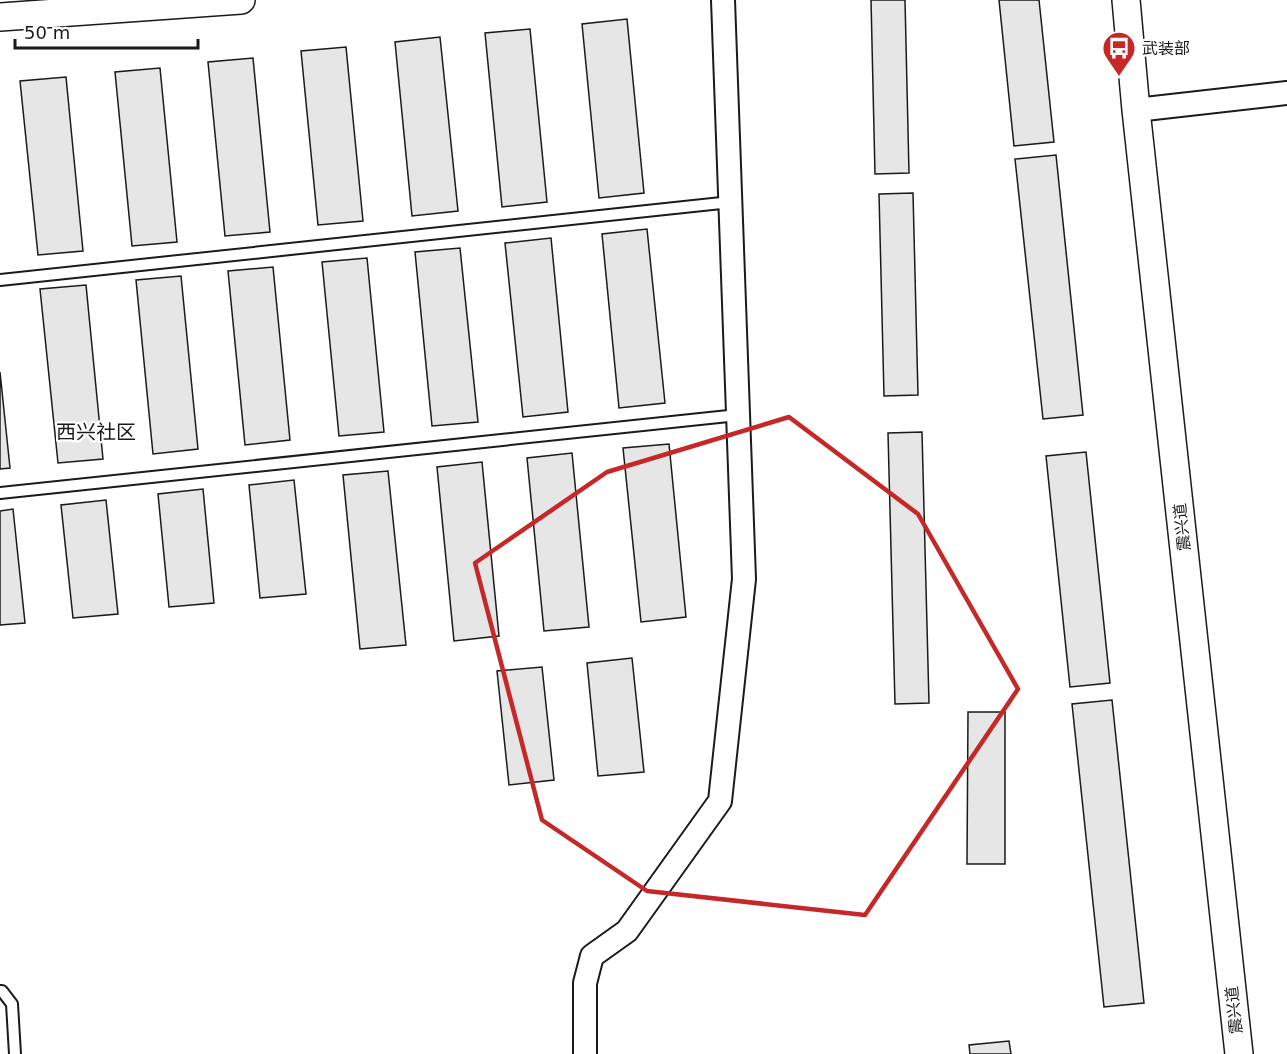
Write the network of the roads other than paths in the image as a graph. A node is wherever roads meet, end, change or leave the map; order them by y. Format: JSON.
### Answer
{"nodes":[{"id":1,"x":241,"y":0,"type":"edge"},
{"id":2,"x":723,"y":0,"type":"edge"},
{"id":3,"x":1126,"y":0,"type":"edge"},
{"id":4,"x":171,"y":2,"type":"edge"},
{"id":5,"x":0,"y":17,"type":"edge"},
{"id":6,"x":1287,"y":93,"type":"edge"},
{"id":7,"x":1136,"y":110,"type":"junction"},
{"id":8,"x":731,"y":202,"type":"junction"},
{"id":9,"x":0,"y":280,"type":"edge"},
{"id":10,"x":738,"y":415,"type":"junction"},
{"id":11,"x":0,"y":493,"type":"edge"},
{"id":12,"x":0,"y":991,"type":"edge"},
{"id":13,"x":15,"y":1054,"type":"edge"},
{"id":14,"x":585,"y":1054,"type":"edge"},
{"id":15,"x":1239,"y":1054,"type":"edge"}],
"edges":[{"from":1,"to":4,"type":"street"},
{"from":2,"to":8,"type":"street"},
{"from":3,"to":7,"type":"street","name":"震兴道"},
{"from":4,"to":5,"type":"street"},
{"from":6,"to":7,"type":"street"},
{"from":7,"to":15,"type":"street","name":"震兴道"},
{"from":8,"to":9,"type":"lane"},
{"from":8,"to":10,"type":"street"},
{"from":10,"to":11,"type":"lane"},
{"from":10,"to":14,"type":"street"},
{"from":12,"to":13,"type":"lane"}]}
